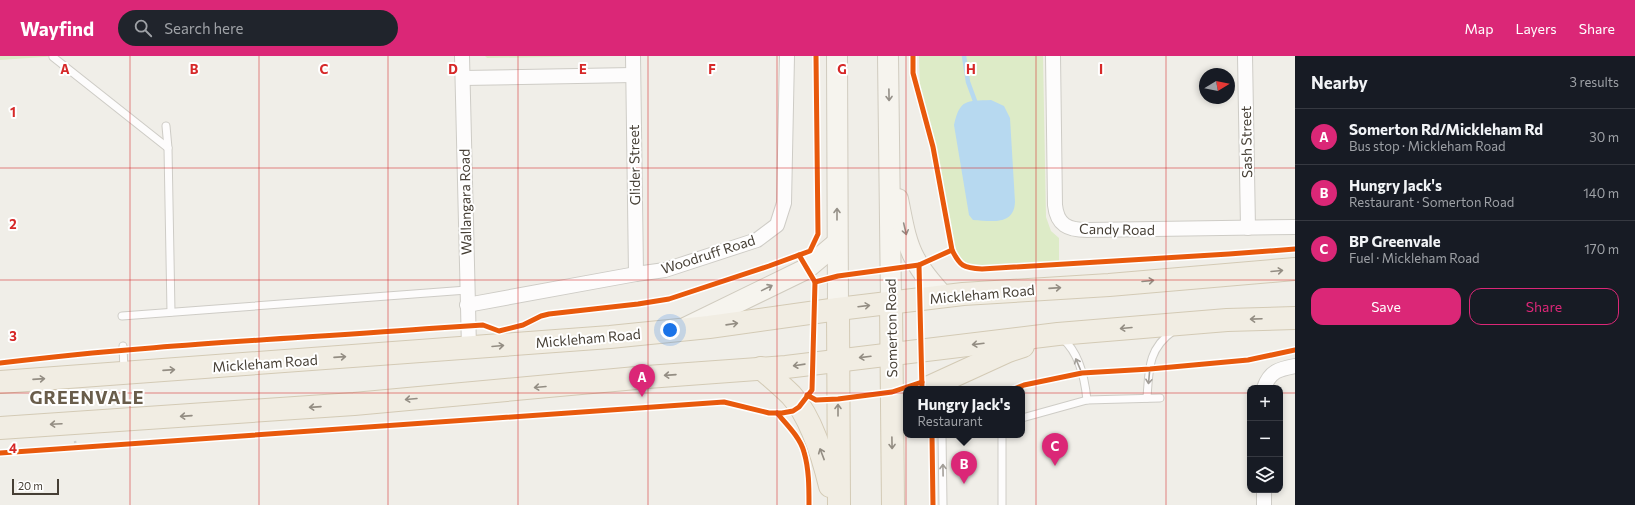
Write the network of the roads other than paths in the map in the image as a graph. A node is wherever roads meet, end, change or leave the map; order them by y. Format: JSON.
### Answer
{"nodes":[{"id":1,"x":462,"y":56,"type":"edge"},
{"id":2,"x":633,"y":56,"type":"edge"},
{"id":3,"x":787,"y":56,"type":"edge"},
{"id":4,"x":837,"y":56,"type":"edge"},
{"id":5,"x":888,"y":56,"type":"edge"},
{"id":6,"x":1053,"y":56,"type":"edge"},
{"id":7,"x":1245,"y":56,"type":"edge"},
{"id":8,"x":53,"y":57,"type":"edge"},
{"id":9,"x":633,"y":75,"type":"junction"},
{"id":10,"x":463,"y":78,"type":"junction"},
{"id":11,"x":166,"y":126,"type":"dead end"},
{"id":12,"x":168,"y":148,"type":"junction"},
{"id":13,"x":889,"y":164,"type":"junction"},
{"id":14,"x":1295,"y":227,"type":"edge"},
{"id":15,"x":1248,"y":228,"type":"junction"},
{"id":16,"x":837,"y":243,"type":"junction"},
{"id":17,"x":1295,"y":269,"type":"edge"},
{"id":18,"x":636,"y":274,"type":"junction"},
{"id":19,"x":467,"y":290,"type":"junction"},
{"id":20,"x":944,"y":297,"type":"junction"},
{"id":21,"x":891,"y":303,"type":"junction"},
{"id":22,"x":468,"y":305,"type":"junction"},
{"id":23,"x":838,"y":309,"type":"junction"},
{"id":24,"x":171,"y":312,"type":"junction"},
{"id":25,"x":122,"y":316,"type":"dead end"},
{"id":26,"x":1295,"y":318,"type":"edge"},
{"id":27,"x":1196,"y":322,"type":"junction"},
{"id":28,"x":682,"y":330,"type":"junction"},
{"id":29,"x":1058,"y":334,"type":"junction"},
{"id":30,"x":123,"y":346,"type":"dead end"},
{"id":31,"x":469,"y":348,"type":"junction"},
{"id":32,"x":891,"y":354,"type":"junction"},
{"id":33,"x":838,"y":360,"type":"junction"},
{"id":34,"x":1295,"y":366,"type":"edge"},
{"id":35,"x":761,"y":368,"type":"junction"},
{"id":36,"x":124,"y":373,"type":"junction"},
{"id":37,"x":0,"y":382,"type":"edge"},
{"id":38,"x":1265,"y":385,"type":"edge"},
{"id":39,"x":932,"y":386,"type":"edge"},
{"id":40,"x":1147,"y":398,"type":"junction"},
{"id":41,"x":1160,"y":398,"type":"dead end"},
{"id":42,"x":1087,"y":400,"type":"junction"},
{"id":43,"x":899,"y":401,"type":"edge"},
{"id":44,"x":1025,"y":417,"type":"edge"},
{"id":45,"x":0,"y":428,"type":"edge"},
{"id":46,"x":942,"y":438,"type":"edge"},
{"id":47,"x":1002,"y":438,"type":"edge"},
{"id":48,"x":1264,"y":493,"type":"edge"},
{"id":49,"x":835,"y":505,"type":"edge"},
{"id":50,"x":839,"y":505,"type":"edge"},
{"id":51,"x":893,"y":505,"type":"edge"},
{"id":52,"x":943,"y":505,"type":"edge"},
{"id":53,"x":1002,"y":505,"type":"edge"},
{"id":54,"x":1264,"y":505,"type":"edge"}],
"edges":[{"from":1,"to":10,"type":"street","name":"Wallangara Road"},
{"from":2,"to":9,"type":"street","name":"Glider Street"},
{"from":3,"to":18,"type":"street","name":"Woodruff Road"},
{"from":16,"to":4,"type":"main road","one_way":true},
{"from":5,"to":13,"type":"main road","name":"Somerton Road","one_way":true},
{"from":6,"to":15,"type":"street","name":"Candy Road"},
{"from":7,"to":15,"type":"street","name":"Sash Street"},
{"from":8,"to":12,"type":"lane"},
{"from":9,"to":10,"type":"street"},
{"from":9,"to":18,"type":"street","name":"Glider Street"},
{"from":10,"to":19,"type":"street","name":"Wallangara Road"},
{"from":11,"to":12,"type":"lane"},
{"from":12,"to":24,"type":"lane"},
{"from":13,"to":20,"type":"main road","one_way":true},
{"from":13,"to":21,"type":"main road","name":"Somerton Road"},
{"from":14,"to":15,"type":"street","name":"Candy Road"},
{"from":16,"to":23,"type":"main road"},
{"from":28,"to":16,"type":"main road","one_way":true},
{"from":20,"to":17,"type":"main road","name":"Mickleham Road","one_way":true},
{"from":18,"to":22,"type":"street","name":"Woodruff Road"},
{"from":19,"to":22,"type":"street","name":"Wallangara Road"},
{"from":19,"to":24,"type":"lane"},
{"from":20,"to":21,"type":"main road","name":"Mickleham Road"},
{"from":23,"to":21,"type":"main road","name":"Mickleham Road","one_way":true},
{"from":21,"to":32,"type":"main road","name":"Somerton Road"},
{"from":22,"to":31,"type":"street","name":"Wallangara Road"},
{"from":28,"to":23,"type":"main road","name":"Mickleham Road","one_way":true},
{"from":23,"to":33,"type":"main road"},
{"from":24,"to":25,"type":"lane"},
{"from":26,"to":27,"type":"main road","one_way":true},
{"from":27,"to":29,"type":"main road","one_way":true},
{"from":27,"to":40,"type":"lane","one_way":true},
{"from":31,"to":28,"type":"main road","name":"Mickleham Road","one_way":true},
{"from":29,"to":32,"type":"main road","one_way":true},
{"from":29,"to":39,"type":"main road"},
{"from":42,"to":29,"type":"lane","one_way":true},
{"from":30,"to":36,"type":"lane"},
{"from":36,"to":31,"type":"main road","name":"Mickleham Road","one_way":true},
{"from":32,"to":33,"type":"main road","one_way":true},
{"from":32,"to":43,"type":"main road","name":"Somerton Road"},
{"from":33,"to":35,"type":"main road","one_way":true},
{"from":50,"to":33,"type":"main road","one_way":true},
{"from":34,"to":38,"type":"street"},
{"from":35,"to":45,"type":"main road","one_way":true},
{"from":49,"to":35,"type":"main road","one_way":true},
{"from":37,"to":36,"type":"main road","name":"Mickleham Road","one_way":true},
{"from":40,"to":41,"type":"lane"},
{"from":40,"to":42,"type":"lane"},
{"from":42,"to":44,"type":"lane"},
{"from":43,"to":51,"type":"main road","name":"Somerton Road","one_way":true},
{"from":52,"to":46,"type":"lane","one_way":true},
{"from":47,"to":53,"type":"lane"},
{"from":48,"to":54,"type":"street"}]}
